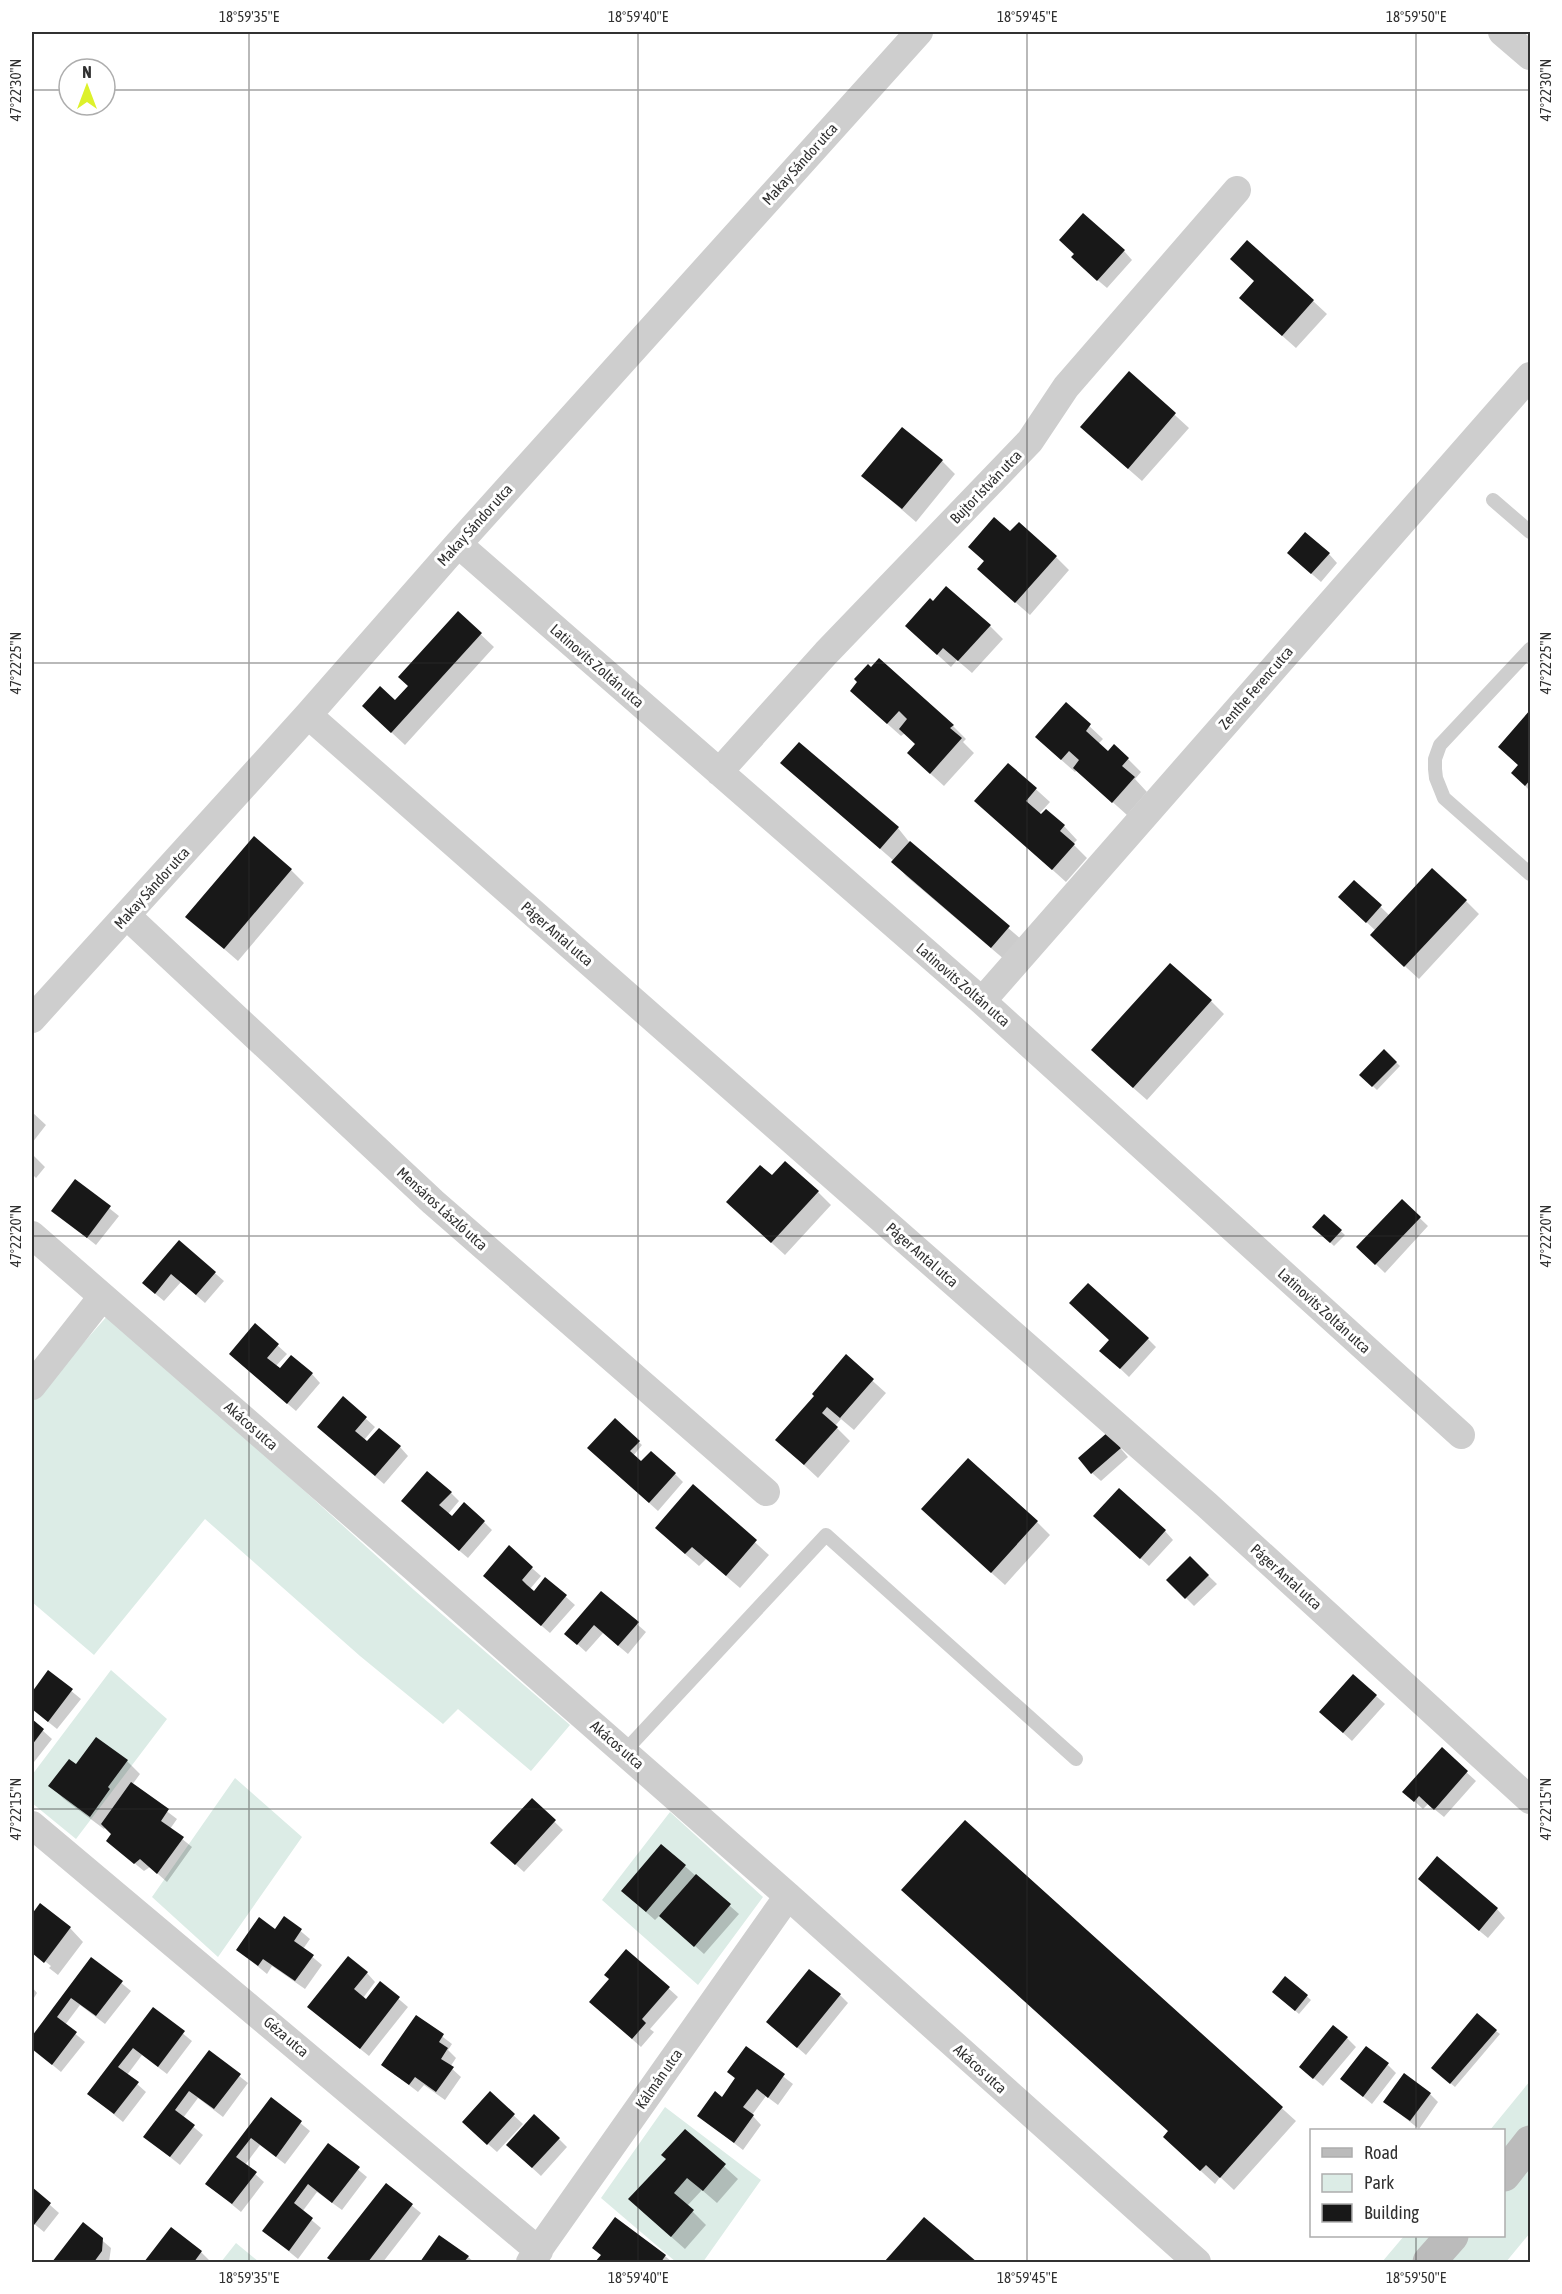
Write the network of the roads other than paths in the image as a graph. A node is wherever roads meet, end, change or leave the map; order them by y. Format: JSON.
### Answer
{"nodes":[{"id":1,"x":919,"y":32,"type":"edge"},
{"id":2,"x":1502,"y":32,"type":"edge"},
{"id":3,"x":1530,"y":56,"type":"edge"},
{"id":4,"x":1237,"y":190,"type":"dead end"},
{"id":5,"x":1530,"y":376,"type":"edge"},
{"id":6,"x":1493,"y":500,"type":"dead end"},
{"id":7,"x":1530,"y":532,"type":"edge"},
{"id":8,"x":458,"y":544,"type":"junction"},
{"id":9,"x":1530,"y":649,"type":"edge"},
{"id":10,"x":308,"y":715,"type":"junction"},
{"id":11,"x":719,"y":772,"type":"junction"},
{"id":12,"x":1530,"y":874,"type":"edge"},
{"id":13,"x":127,"y":916,"type":"junction"},
{"id":14,"x":982,"y":1001,"type":"junction"},
{"id":15,"x":32,"y":1019,"type":"edge"},
{"id":16,"x":32,"y":1236,"type":"edge"},
{"id":17,"x":102,"y":1297,"type":"junction"},
{"id":18,"x":32,"y":1386,"type":"edge"},
{"id":19,"x":1461,"y":1435,"type":"dead end"},
{"id":20,"x":766,"y":1492,"type":"dead end"},
{"id":21,"x":624,"y":1752,"type":"junction"},
{"id":22,"x":1076,"y":1759,"type":"dead end"},
{"id":23,"x":1530,"y":1800,"type":"edge"},
{"id":24,"x":32,"y":1825,"type":"edge"},
{"id":25,"x":788,"y":1896,"type":"junction"},
{"id":26,"x":1530,"y":2142,"type":"edge"},
{"id":27,"x":1505,"y":2173,"type":"edge"},
{"id":28,"x":1450,"y":2237,"type":"edge"},
{"id":29,"x":535,"y":2257,"type":"edge"},
{"id":30,"x":1197,"y":2262,"type":"edge"},
{"id":31,"x":1429,"y":2262,"type":"edge"}],
"edges":[{"from":1,"to":8,"type":"street","name":"Makay Sándor utca"},
{"from":2,"to":3,"type":"street"},
{"from":4,"to":11,"type":"street","name":"Bujtor István utca"},
{"from":5,"to":14,"type":"street","name":"Zenthe Ferenc utca"},
{"from":6,"to":7,"type":"lane"},
{"from":8,"to":10,"type":"street","name":"Makay Sándor utca"},
{"from":8,"to":11,"type":"street","name":"Latinovits Zoltán utca"},
{"from":9,"to":12,"type":"lane"},
{"from":10,"to":13,"type":"street","name":"Makay Sándor utca"},
{"from":10,"to":23,"type":"street","name":"Páger Antal utca"},
{"from":11,"to":14,"type":"street","name":"Latinovits Zoltán utca"},
{"from":13,"to":15,"type":"street","name":"Makay Sándor utca"},
{"from":13,"to":20,"type":"street","name":"Mensáros László utca"},
{"from":14,"to":19,"type":"street","name":"Latinovits Zoltán utca"},
{"from":16,"to":17,"type":"street","name":"Akácos utca"},
{"from":17,"to":18,"type":"street"},
{"from":17,"to":21,"type":"street","name":"Akácos utca"},
{"from":21,"to":22,"type":"lane"},
{"from":21,"to":25,"type":"street","name":"Akácos utca"},
{"from":24,"to":29,"type":"street","name":"Géza utca"},
{"from":25,"to":29,"type":"street","name":"Kálmán utca"},
{"from":25,"to":30,"type":"street","name":"Akácos utca"},
{"from":26,"to":27,"type":"main road"},
{"from":28,"to":31,"type":"main road"}]}
